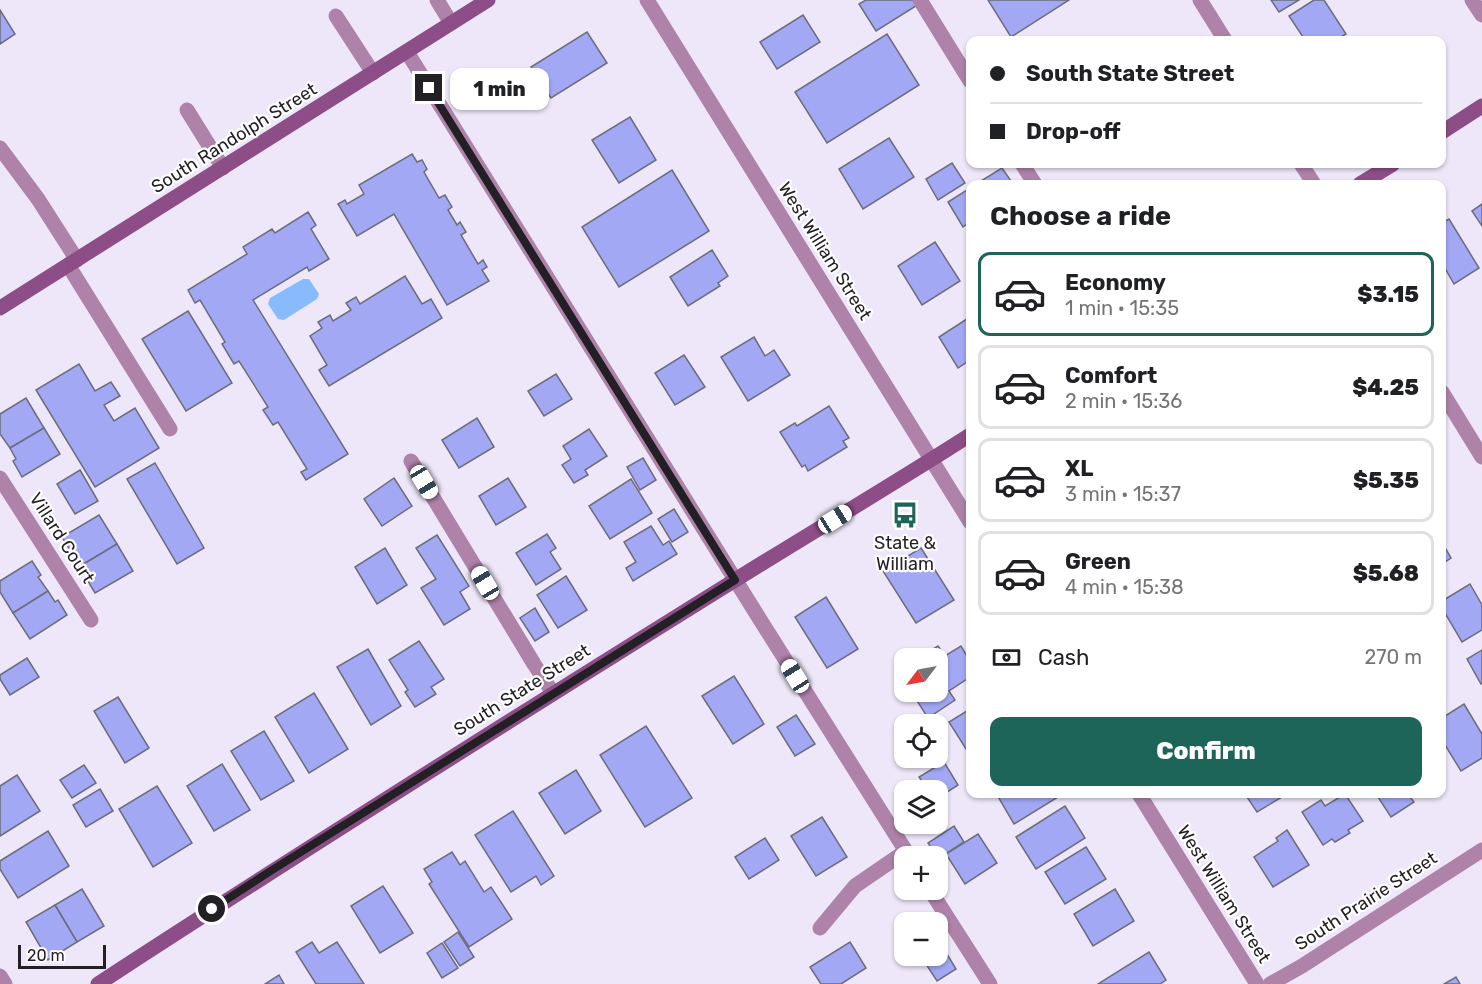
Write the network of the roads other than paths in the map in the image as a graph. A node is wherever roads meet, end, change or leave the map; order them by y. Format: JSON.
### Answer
{"nodes":[{"id":1,"x":437,"y":0,"type":"edge"},
{"id":2,"x":488,"y":0,"type":"edge"},
{"id":3,"x":648,"y":0,"type":"edge"},
{"id":4,"x":920,"y":0,"type":"edge"},
{"id":5,"x":1200,"y":0,"type":"edge"},
{"id":6,"x":1472,"y":0,"type":"edge"},
{"id":7,"x":1482,"y":15,"type":"edge"},
{"id":8,"x":336,"y":16,"type":"dead end"},
{"id":9,"x":451,"y":23,"type":"junction"},
{"id":10,"x":1222,"y":36,"type":"edge"},
{"id":11,"x":406,"y":52,"type":"junction"},
{"id":12,"x":373,"y":73,"type":"junction"},
{"id":13,"x":966,"y":75,"type":"edge"},
{"id":14,"x":1482,"y":106,"type":"edge"},
{"id":15,"x":187,"y":110,"type":"dead end"},
{"id":16,"x":1446,"y":129,"type":"edge"},
{"id":17,"x":0,"y":148,"type":"edge"},
{"id":18,"x":223,"y":168,"type":"junction"},
{"id":19,"x":1386,"y":168,"type":"edge"},
{"id":20,"x":1367,"y":180,"type":"edge"},
{"id":21,"x":73,"y":262,"type":"junction"},
{"id":22,"x":0,"y":308,"type":"edge"},
{"id":23,"x":1446,"y":398,"type":"edge"},
{"id":24,"x":170,"y":429,"type":"dead end"},
{"id":25,"x":966,"y":438,"type":"edge"},
{"id":26,"x":1482,"y":457,"type":"edge"},
{"id":27,"x":932,"y":460,"type":"junction"},
{"id":28,"x":411,"y":461,"type":"dead end"},
{"id":29,"x":0,"y":478,"type":"edge"},
{"id":30,"x":966,"y":515,"type":"edge"},
{"id":31,"x":735,"y":580,"type":"junction"},
{"id":32,"x":91,"y":620,"type":"dead end"},
{"id":33,"x":554,"y":693,"type":"junction"},
{"id":34,"x":1141,"y":798,"type":"edge"},
{"id":35,"x":902,"y":846,"type":"edge"},
{"id":36,"x":1482,"y":850,"type":"edge"},
{"id":37,"x":894,"y":862,"type":"edge"},
{"id":38,"x":936,"y":900,"type":"edge"},
{"id":39,"x":820,"y":928,"type":"dead end"},
{"id":40,"x":0,"y":976,"type":"edge"},
{"id":41,"x":5,"y":984,"type":"edge"},
{"id":42,"x":98,"y":984,"type":"edge"},
{"id":43,"x":990,"y":984,"type":"edge"},
{"id":44,"x":1257,"y":984,"type":"edge"},
{"id":45,"x":1270,"y":984,"type":"edge"}],
"edges":[{"from":1,"to":9,"type":"street"},
{"from":2,"to":9,"type":"main road","name":"South Randolph Street"},
{"from":3,"to":27,"type":"street","name":"West William Street"},
{"from":4,"to":13,"type":"street"},
{"from":5,"to":10,"type":"street"},
{"from":6,"to":7,"type":"street"},
{"from":8,"to":12,"type":"street"},
{"from":9,"to":11,"type":"main road","name":"South Randolph Street"},
{"from":11,"to":12,"type":"main road","name":"South Randolph Street"},
{"from":11,"to":31,"type":"street"},
{"from":12,"to":18,"type":"main road","name":"South Randolph Street"},
{"from":14,"to":16,"type":"main road"},
{"from":15,"to":18,"type":"street"},
{"from":17,"to":21,"type":"street"},
{"from":18,"to":21,"type":"main road","name":"South Randolph Street"},
{"from":19,"to":20,"type":"main road"},
{"from":21,"to":22,"type":"main road","name":"South Randolph Street"},
{"from":21,"to":24,"type":"street"},
{"from":23,"to":26,"type":"street"},
{"from":25,"to":27,"type":"main road","name":"South State Street"},
{"from":27,"to":30,"type":"street","name":"West William Street"},
{"from":27,"to":31,"type":"main road","name":"South State Street"},
{"from":28,"to":33,"type":"street"},
{"from":29,"to":32,"type":"street","name":"Villard Court"},
{"from":31,"to":33,"type":"main road","name":"South State Street"},
{"from":31,"to":35,"type":"street"},
{"from":33,"to":42,"type":"main road","name":"South State Street"},
{"from":34,"to":44,"type":"street","name":"West William Street"},
{"from":36,"to":45,"type":"street","name":"South Prairie Street"},
{"from":37,"to":39,"type":"street"},
{"from":38,"to":43,"type":"street"},
{"from":40,"to":41,"type":"street"}]}
